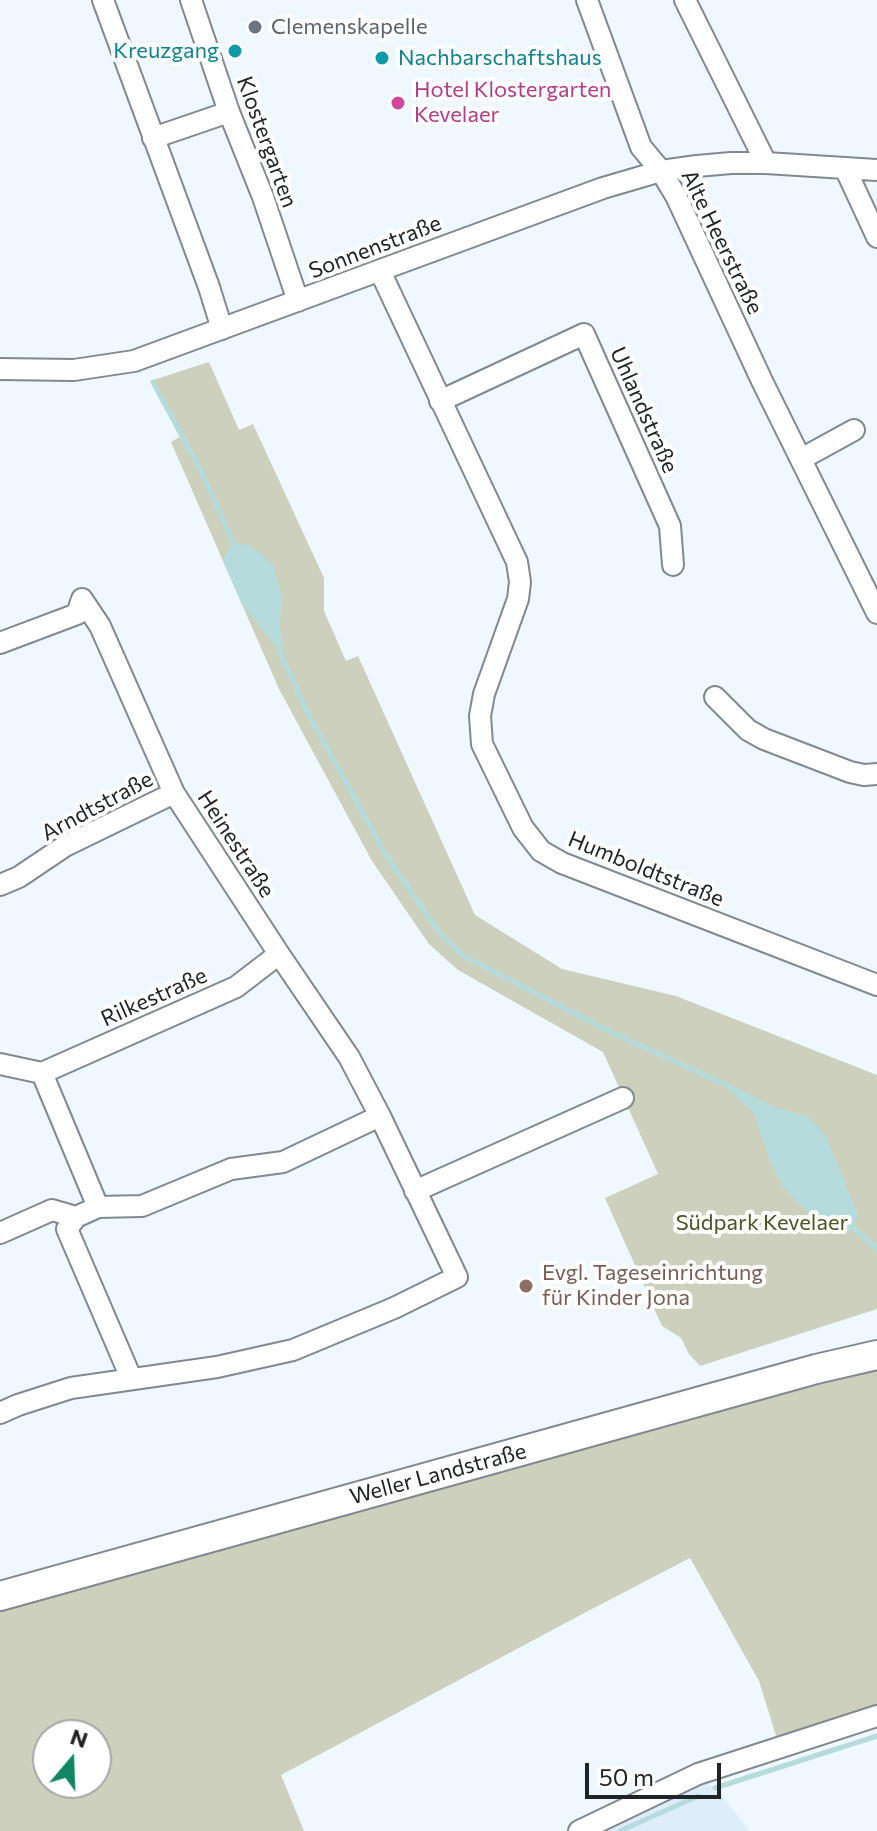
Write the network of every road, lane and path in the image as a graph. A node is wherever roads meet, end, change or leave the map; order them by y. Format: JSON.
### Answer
{"nodes":[{"id":1,"x":103,"y":0,"type":"edge"},
{"id":2,"x":191,"y":0,"type":"edge"},
{"id":3,"x":587,"y":0,"type":"edge"},
{"id":4,"x":685,"y":0,"type":"edge"},
{"id":5,"x":229,"y":112,"type":"junction"},
{"id":6,"x":153,"y":138,"type":"junction"},
{"id":7,"x":766,"y":163,"type":"junction"},
{"id":8,"x":845,"y":168,"type":"junction"},
{"id":9,"x":877,"y":170,"type":"edge"},
{"id":10,"x":661,"y":171,"type":"junction"},
{"id":11,"x":877,"y":237,"type":"edge"},
{"id":12,"x":380,"y":271,"type":"junction"},
{"id":13,"x":298,"y":301,"type":"junction"},
{"id":14,"x":222,"y":329,"type":"junction"},
{"id":15,"x":0,"y":369,"type":"edge"},
{"id":16,"x":440,"y":401,"type":"junction"},
{"id":17,"x":854,"y":430,"type":"dead end"},
{"id":18,"x":801,"y":459,"type":"junction"},
{"id":19,"x":673,"y":565,"type":"dead end"},
{"id":20,"x":877,"y":613,"type":"edge"},
{"id":21,"x":0,"y":643,"type":"edge"},
{"id":22,"x":715,"y":697,"type":"dead end"},
{"id":23,"x":877,"y":774,"type":"edge"},
{"id":24,"x":174,"y":793,"type":"junction"},
{"id":25,"x":0,"y":885,"type":"edge"},
{"id":26,"x":279,"y":954,"type":"junction"},
{"id":27,"x":877,"y":985,"type":"edge"},
{"id":28,"x":0,"y":1064,"type":"edge"},
{"id":29,"x":42,"y":1073,"type":"junction"},
{"id":30,"x":623,"y":1098,"type":"dead end"},
{"id":31,"x":380,"y":1116,"type":"junction"},
{"id":32,"x":415,"y":1191,"type":"junction"},
{"id":33,"x":98,"y":1207,"type":"junction"},
{"id":34,"x":76,"y":1217,"type":"junction"},
{"id":35,"x":0,"y":1233,"type":"edge"},
{"id":36,"x":877,"y":1355,"type":"edge"},
{"id":37,"x":131,"y":1378,"type":"junction"},
{"id":38,"x":0,"y":1413,"type":"edge"},
{"id":39,"x":0,"y":1596,"type":"edge"},
{"id":40,"x":877,"y":1716,"type":"edge"},
{"id":41,"x":579,"y":1831,"type":"edge"}],
"edges":[{"from":1,"to":6,"type":"street"},
{"from":2,"to":5,"type":"street","name":"Klostergarten"},
{"from":3,"to":10,"type":"street","name":"Alte Heerstraße"},
{"from":4,"to":7,"type":"street"},
{"from":5,"to":6,"type":"street"},
{"from":5,"to":13,"type":"street","name":"Klostergarten"},
{"from":6,"to":14,"type":"street"},
{"from":7,"to":8,"type":"street","name":"Sonnenstraße"},
{"from":7,"to":10,"type":"street","name":"Sonnenstraße"},
{"from":8,"to":9,"type":"street","name":"Sonnenstraße"},
{"from":8,"to":11,"type":"street"},
{"from":10,"to":12,"type":"street","name":"Sonnenstraße"},
{"from":10,"to":18,"type":"street","name":"Alte Heerstraße"},
{"from":12,"to":13,"type":"street","name":"Sonnenstraße"},
{"from":12,"to":16,"type":"street","name":"Humboldtstraße"},
{"from":13,"to":14,"type":"street","name":"Sonnenstraße"},
{"from":14,"to":15,"type":"street","name":"Sonnenstraße"},
{"from":16,"to":19,"type":"street","name":"Uhlandstraße"},
{"from":16,"to":27,"type":"street","name":"Humboldtstraße"},
{"from":17,"to":18,"type":"street"},
{"from":18,"to":20,"type":"street","name":"Alte Heerstraße"},
{"from":21,"to":24,"type":"street","name":"Heinestraße"},
{"from":22,"to":23,"type":"street"},
{"from":24,"to":25,"type":"street","name":"Arndtstraße"},
{"from":24,"to":26,"type":"street","name":"Heinestraße"},
{"from":26,"to":29,"type":"street","name":"Rilkestraße"},
{"from":26,"to":31,"type":"street","name":"Heinestraße"},
{"from":28,"to":29,"type":"street"},
{"from":29,"to":33,"type":"street"},
{"from":30,"to":32,"type":"street"},
{"from":31,"to":32,"type":"street","name":"Heinestraße"},
{"from":31,"to":33,"type":"street"},
{"from":32,"to":37,"type":"street","name":"Heinestraße"},
{"from":33,"to":34,"type":"street"},
{"from":34,"to":35,"type":"street"},
{"from":34,"to":37,"type":"street"},
{"from":36,"to":39,"type":"main road","name":"Weller Landstraße"},
{"from":37,"to":38,"type":"street","name":"Heinestraße"},
{"from":40,"to":41,"type":"street"}]}
